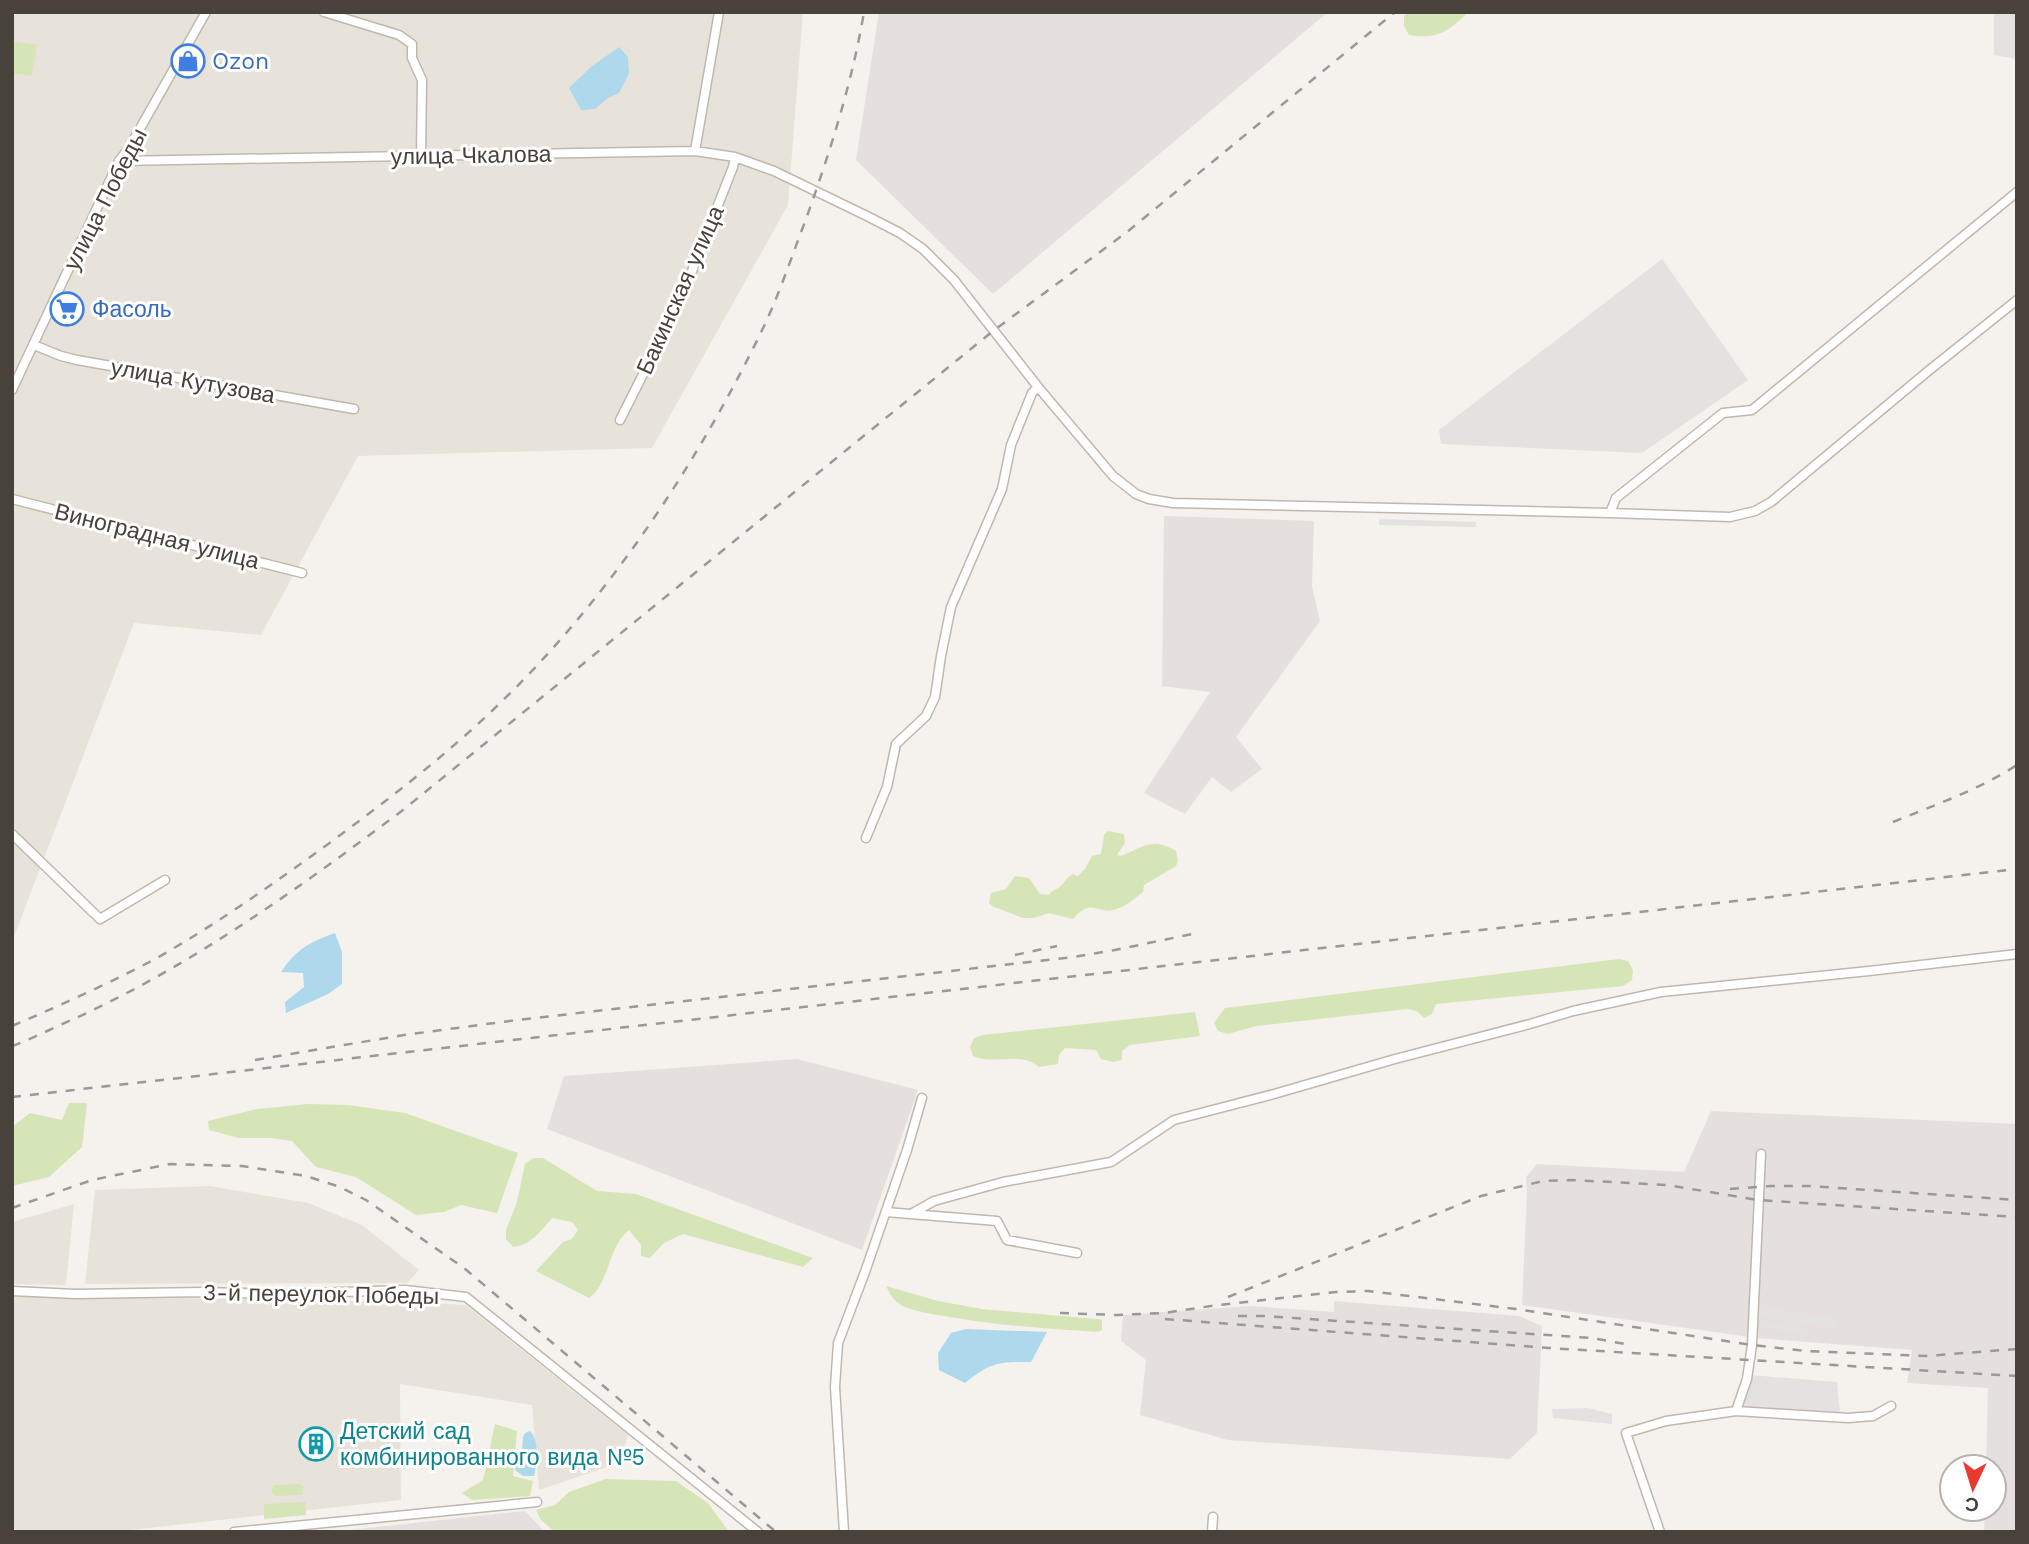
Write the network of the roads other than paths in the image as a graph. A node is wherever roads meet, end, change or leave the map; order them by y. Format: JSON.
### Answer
{"nodes":[{"id":1,"x":206,"y":12,"type":"edge"},
{"id":2,"x":324,"y":12,"type":"edge"},
{"id":3,"x":719,"y":12,"type":"edge"},
{"id":4,"x":695,"y":151,"type":"junction"},
{"id":5,"x":421,"y":156,"type":"junction"},
{"id":6,"x":735,"y":157,"type":"junction"},
{"id":7,"x":119,"y":161,"type":"junction"},
{"id":8,"x":2017,"y":192,"type":"edge"},
{"id":9,"x":2017,"y":300,"type":"edge"},
{"id":10,"x":34,"y":345,"type":"junction"},
{"id":11,"x":1038,"y":387,"type":"junction"},
{"id":12,"x":12,"y":390,"type":"edge"},
{"id":13,"x":354,"y":408,"type":"dead end"},
{"id":14,"x":620,"y":420,"type":"dead end"},
{"id":15,"x":12,"y":499,"type":"edge"},
{"id":16,"x":1610,"y":513,"type":"junction"},
{"id":17,"x":302,"y":573,"type":"dead end"},
{"id":18,"x":12,"y":834,"type":"edge"},
{"id":19,"x":866,"y":838,"type":"dead end"},
{"id":20,"x":165,"y":880,"type":"dead end"},
{"id":21,"x":2017,"y":954,"type":"edge"},
{"id":22,"x":922,"y":1098,"type":"dead end"},
{"id":23,"x":1761,"y":1154,"type":"dead end"},
{"id":24,"x":886,"y":1212,"type":"junction"},
{"id":25,"x":911,"y":1214,"type":"junction"},
{"id":26,"x":1077,"y":1253,"type":"dead end"},
{"id":27,"x":12,"y":1291,"type":"edge"},
{"id":28,"x":1891,"y":1406,"type":"dead end"},
{"id":29,"x":1736,"y":1410,"type":"junction"},
{"id":30,"x":537,"y":1502,"type":"dead end"},
{"id":31,"x":1213,"y":1517,"type":"dead end"},
{"id":32,"x":234,"y":1532,"type":"edge"},
{"id":33,"x":758,"y":1532,"type":"edge"},
{"id":34,"x":844,"y":1532,"type":"edge"},
{"id":35,"x":1212,"y":1532,"type":"edge"},
{"id":36,"x":1660,"y":1532,"type":"edge"}],
"edges":[{"from":1,"to":7,"type":"street","name":"улица Победы"},
{"from":2,"to":5,"type":"street"},
{"from":3,"to":4,"type":"street"},
{"from":4,"to":5,"type":"street","name":"улица Чкалова"},
{"from":4,"to":6,"type":"street","name":"улица Чкалова"},
{"from":5,"to":7,"type":"street","name":"улица Чкалова"},
{"from":6,"to":11,"type":"street","name":"улица Чкалова"},
{"from":6,"to":14,"type":"street","name":"Бакинская улица"},
{"from":7,"to":10,"type":"street","name":"улица Победы"},
{"from":8,"to":16,"type":"street"},
{"from":9,"to":16,"type":"street","name":"улица Чкалова"},
{"from":10,"to":12,"type":"street","name":"улица Победы"},
{"from":10,"to":13,"type":"street","name":"улица Кутузова"},
{"from":11,"to":16,"type":"street","name":"улица Чкалова"},
{"from":11,"to":19,"type":"street"},
{"from":15,"to":17,"type":"street","name":"Виноградная улица"},
{"from":18,"to":20,"type":"street"},
{"from":21,"to":25,"type":"street"},
{"from":22,"to":24,"type":"street"},
{"from":23,"to":29,"type":"street"},
{"from":24,"to":25,"type":"street"},
{"from":24,"to":34,"type":"street"},
{"from":25,"to":26,"type":"street"},
{"from":27,"to":33,"type":"street","name":"3-й переулок Победы"},
{"from":28,"to":29,"type":"street"},
{"from":29,"to":36,"type":"street"},
{"from":30,"to":32,"type":"street"},
{"from":31,"to":35,"type":"street"}]}
